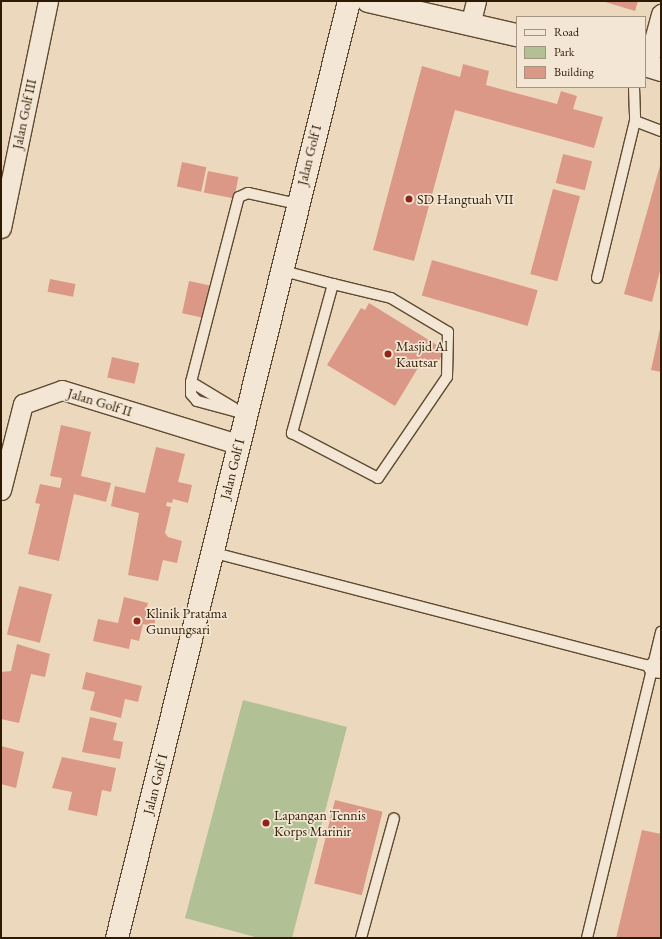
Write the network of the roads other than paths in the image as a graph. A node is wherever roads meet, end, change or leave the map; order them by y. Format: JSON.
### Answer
{"nodes":[{"id":1,"x":48,"y":1,"type":"edge"},
{"id":2,"x":349,"y":1,"type":"edge"},
{"id":3,"x":368,"y":1,"type":"edge"},
{"id":4,"x":476,"y":1,"type":"edge"},
{"id":5,"x":661,"y":14,"type":"edge"},
{"id":6,"x":470,"y":24,"type":"junction"},
{"id":7,"x":516,"y":35,"type":"edge"},
{"id":8,"x":651,"y":67,"type":"edge"},
{"id":9,"x":634,"y":88,"type":"edge"},
{"id":10,"x":635,"y":121,"type":"junction"},
{"id":11,"x":661,"y":131,"type":"edge"},
{"id":12,"x":297,"y":204,"type":"junction"},
{"id":13,"x":1,"y":228,"type":"edge"},
{"id":14,"x":280,"y":270,"type":"junction"},
{"id":15,"x":597,"y":278,"type":"dead end"},
{"id":16,"x":333,"y":284,"type":"junction"},
{"id":17,"x":245,"y":414,"type":"junction"},
{"id":18,"x":238,"y":444,"type":"junction"},
{"id":19,"x":1,"y":490,"type":"edge"},
{"id":20,"x":212,"y":552,"type":"junction"},
{"id":21,"x":661,"y":632,"type":"edge"},
{"id":22,"x":657,"y":668,"type":"edge"},
{"id":23,"x":394,"y":818,"type":"dead end"},
{"id":24,"x":119,"y":938,"type":"edge"},
{"id":25,"x":361,"y":938,"type":"edge"},
{"id":26,"x":587,"y":938,"type":"edge"}],
"edges":[{"from":1,"to":13,"type":"street","name":"Jalan Golf III"},
{"from":2,"to":12,"type":"main road","name":"Jalan Golf I"},
{"from":3,"to":6,"type":"main road"},
{"from":4,"to":6,"type":"street"},
{"from":5,"to":8,"type":"street"},
{"from":6,"to":7,"type":"main road"},
{"from":9,"to":10,"type":"lane"},
{"from":10,"to":11,"type":"lane"},
{"from":10,"to":15,"type":"lane"},
{"from":12,"to":14,"type":"main road","name":"Jalan Golf I"},
{"from":12,"to":17,"type":"lane"},
{"from":14,"to":16,"type":"lane"},
{"from":14,"to":17,"type":"main road","name":"Jalan Golf I"},
{"from":16,"to":16,"type":"lane"},
{"from":17,"to":18,"type":"main road","name":"Jalan Golf I"},
{"from":18,"to":19,"type":"street","name":"Jalan Golf II"},
{"from":18,"to":20,"type":"main road","name":"Jalan Golf I"},
{"from":20,"to":22,"type":"lane"},
{"from":20,"to":24,"type":"main road","name":"Jalan Golf I"},
{"from":21,"to":22,"type":"lane"},
{"from":22,"to":26,"type":"lane"},
{"from":23,"to":25,"type":"lane"}]}
